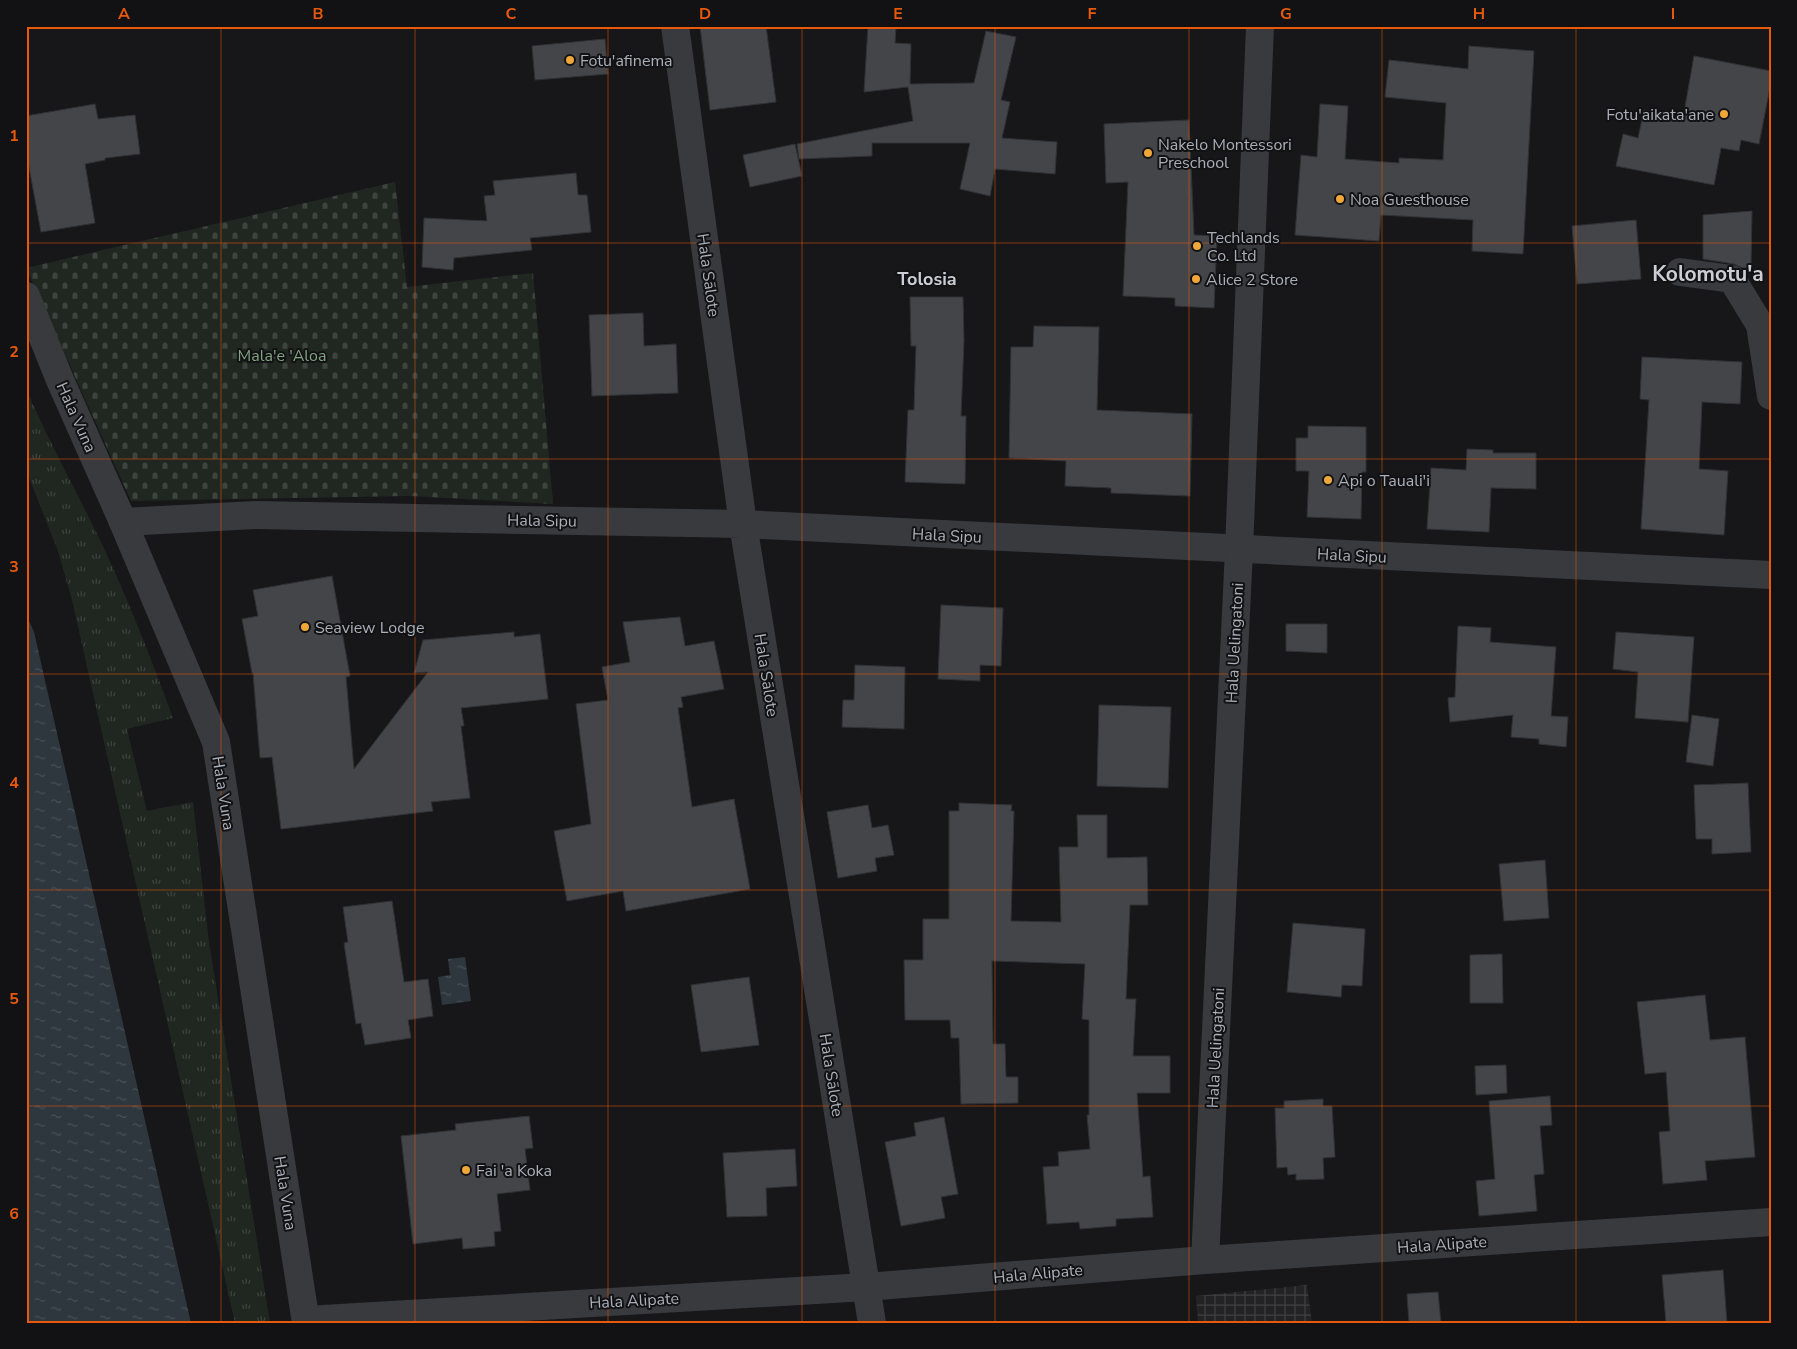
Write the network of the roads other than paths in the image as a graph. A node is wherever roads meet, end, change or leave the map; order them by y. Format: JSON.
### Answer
{"nodes":[{"id":1,"x":675,"y":26,"type":"edge"},
{"id":2,"x":1260,"y":26,"type":"edge"},
{"id":3,"x":1680,"y":272,"type":"dead end"},
{"id":4,"x":26,"y":296,"type":"edge"},
{"id":5,"x":1771,"y":396,"type":"edge"},
{"id":6,"x":123,"y":522,"type":"junction"},
{"id":7,"x":743,"y":524,"type":"junction"},
{"id":8,"x":1239,"y":550,"type":"junction"},
{"id":9,"x":1771,"y":575,"type":"edge"},
{"id":10,"x":1771,"y":1222,"type":"edge"},
{"id":11,"x":1205,"y":1260,"type":"junction"},
{"id":12,"x":866,"y":1286,"type":"junction"},
{"id":13,"x":306,"y":1321,"type":"edge"},
{"id":14,"x":872,"y":1323,"type":"edge"}],
"edges":[{"from":1,"to":7,"type":"street","name":"Hala Sālote"},
{"from":2,"to":8,"type":"street","name":"Hala Uelingatoni"},
{"from":3,"to":5,"type":"street"},
{"from":4,"to":6,"type":"street","name":"Hala Vuna"},
{"from":6,"to":7,"type":"street","name":"Hala Sipu"},
{"from":6,"to":13,"type":"street","name":"Hala Vuna"},
{"from":7,"to":8,"type":"street","name":"Hala Sipu"},
{"from":7,"to":12,"type":"street","name":"Hala Sālote"},
{"from":8,"to":9,"type":"street","name":"Hala Sipu"},
{"from":8,"to":11,"type":"street","name":"Hala Uelingatoni"},
{"from":10,"to":11,"type":"street","name":"Hala Alipate"},
{"from":11,"to":12,"type":"street","name":"Hala Alipate"},
{"from":12,"to":13,"type":"street","name":"Hala Alipate"},
{"from":12,"to":14,"type":"street","name":"Hala Sālote"}]}
